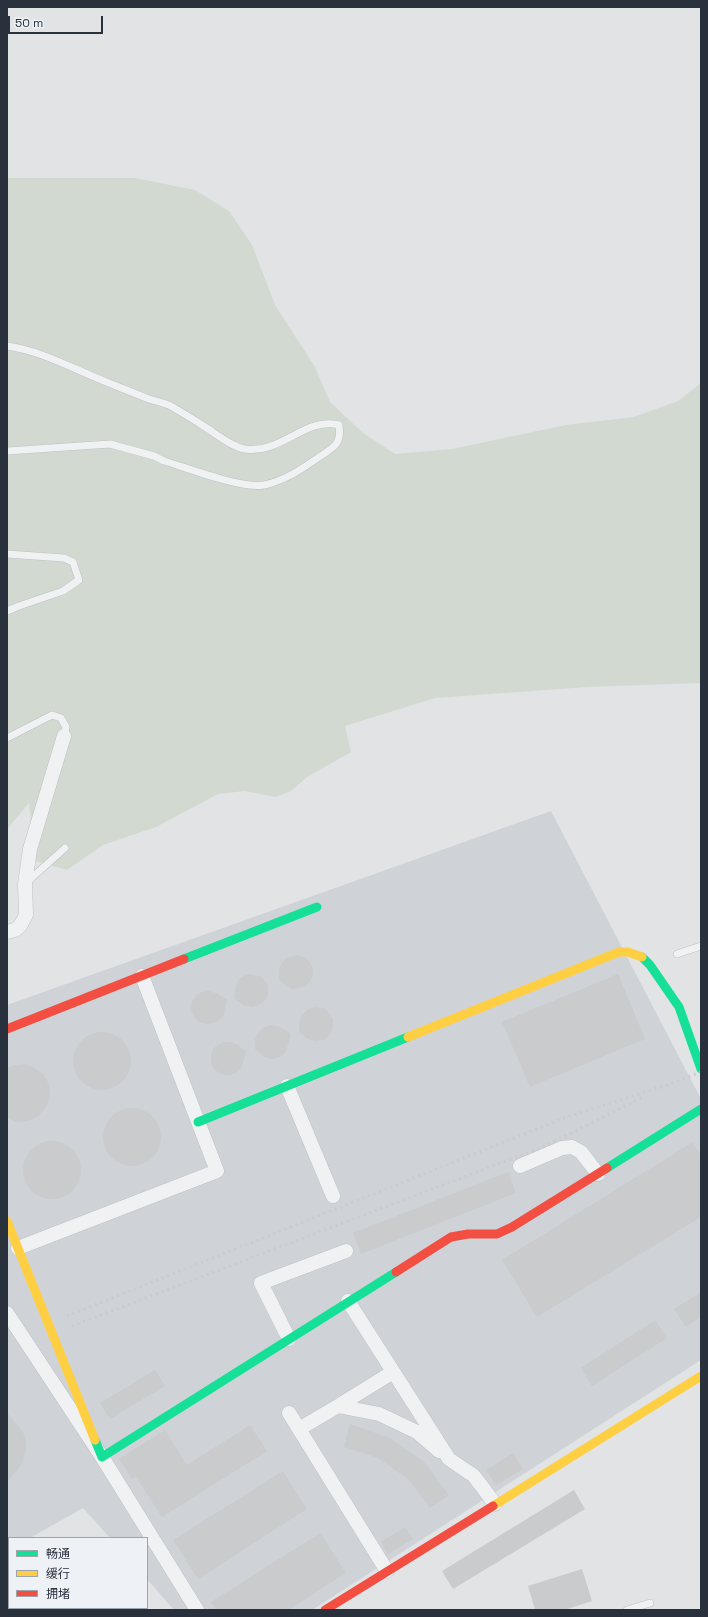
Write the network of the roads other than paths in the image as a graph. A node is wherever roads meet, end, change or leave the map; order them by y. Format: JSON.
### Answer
{"nodes":[{"id":1,"x":7,"y":346,"type":"edge"},
{"id":2,"x":7,"y":451,"type":"edge"},
{"id":3,"x":7,"y":554,"type":"edge"},
{"id":4,"x":7,"y":611,"type":"edge"},
{"id":5,"x":64,"y":736,"type":"joint"},
{"id":6,"x":7,"y":738,"type":"edge"},
{"id":7,"x":65,"y":848,"type":"dead end"},
{"id":8,"x":25,"y":884,"type":"junction"},
{"id":9,"x":317,"y":907,"type":"dead end"},
{"id":10,"x":7,"y":932,"type":"edge"},
{"id":11,"x":701,"y":946,"type":"edge"},
{"id":12,"x":677,"y":954,"type":"dead end"},
{"id":13,"x":142,"y":976,"type":"junction"},
{"id":14,"x":7,"y":1029,"type":"edge"},
{"id":15,"x":701,"y":1070,"type":"edge"},
{"id":16,"x":287,"y":1086,"type":"junction"},
{"id":17,"x":701,"y":1109,"type":"edge"},
{"id":18,"x":198,"y":1122,"type":"junction"},
{"id":19,"x":520,"y":1166,"type":"dead end"},
{"id":20,"x":598,"y":1174,"type":"junction"},
{"id":21,"x":333,"y":1196,"type":"dead end"},
{"id":22,"x":7,"y":1221,"type":"edge"},
{"id":23,"x":18,"y":1248,"type":"junction"},
{"id":24,"x":346,"y":1251,"type":"dead end"},
{"id":25,"x":348,"y":1301,"type":"junction"},
{"id":26,"x":7,"y":1313,"type":"edge"},
{"id":27,"x":289,"y":1339,"type":"junction"},
{"id":28,"x":393,"y":1372,"type":"junction"},
{"id":29,"x":701,"y":1376,"type":"edge"},
{"id":30,"x":338,"y":1406,"type":"junction"},
{"id":31,"x":289,"y":1413,"type":"dead end"},
{"id":32,"x":299,"y":1429,"type":"junction"},
{"id":33,"x":102,"y":1457,"type":"junction"},
{"id":34,"x":449,"y":1459,"type":"junction"},
{"id":35,"x":495,"y":1504,"type":"junction"},
{"id":36,"x":387,"y":1571,"type":"junction"},
{"id":37,"x":650,"y":1603,"type":"dead end"},
{"id":38,"x":197,"y":1610,"type":"edge"},
{"id":39,"x":325,"y":1610,"type":"edge"},
{"id":40,"x":627,"y":1610,"type":"edge"}],
"edges":[{"from":1,"to":2,"type":"lane"},
{"from":3,"to":4,"type":"lane"},
{"from":5,"to":6,"type":"lane"},
{"from":5,"to":8,"type":"street"},
{"from":7,"to":8,"type":"lane"},
{"from":8,"to":10,"type":"street"},
{"from":9,"to":13,"type":"street"},
{"from":11,"to":12,"type":"lane"},
{"from":13,"to":14,"type":"street"},
{"from":13,"to":18,"type":"street"},
{"from":15,"to":16,"type":"street"},
{"from":16,"to":18,"type":"street"},
{"from":16,"to":21,"type":"street"},
{"from":17,"to":20,"type":"street"},
{"from":18,"to":23,"type":"street"},
{"from":19,"to":20,"type":"street"},
{"from":20,"to":25,"type":"street"},
{"from":22,"to":23,"type":"street"},
{"from":23,"to":33,"type":"street"},
{"from":24,"to":27,"type":"street"},
{"from":25,"to":27,"type":"street"},
{"from":25,"to":28,"type":"street"},
{"from":26,"to":33,"type":"street"},
{"from":27,"to":33,"type":"street"},
{"from":28,"to":30,"type":"street"},
{"from":28,"to":34,"type":"street"},
{"from":29,"to":35,"type":"street"},
{"from":30,"to":32,"type":"street"},
{"from":30,"to":34,"type":"street"},
{"from":31,"to":32,"type":"street"},
{"from":32,"to":36,"type":"street"},
{"from":33,"to":38,"type":"street"},
{"from":34,"to":35,"type":"street"},
{"from":35,"to":36,"type":"street"},
{"from":36,"to":39,"type":"street"},
{"from":37,"to":40,"type":"lane"}]}
